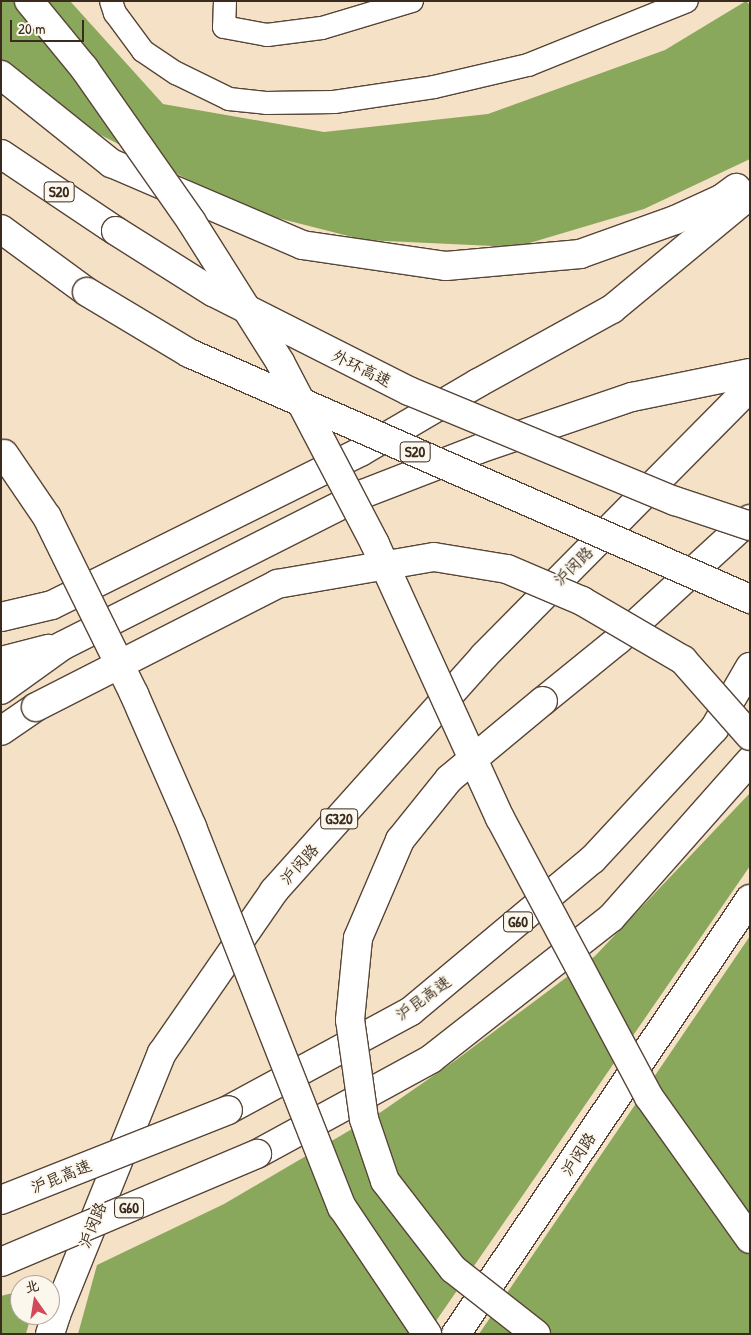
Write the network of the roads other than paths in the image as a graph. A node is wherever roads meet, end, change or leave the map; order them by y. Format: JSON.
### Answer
{"nodes":[{"id":1,"x":29,"y":1,"type":"edge"},
{"id":2,"x":111,"y":1,"type":"edge"},
{"id":3,"x":225,"y":1,"type":"edge"},
{"id":4,"x":412,"y":1,"type":"edge"},
{"id":5,"x":687,"y":1,"type":"edge"},
{"id":6,"x":1,"y":75,"type":"edge"},
{"id":7,"x":1,"y":154,"type":"edge"},
{"id":8,"x":750,"y":178,"type":"edge"},
{"id":9,"x":750,"y":195,"type":"edge"},
{"id":10,"x":1,"y":229,"type":"edge"},
{"id":11,"x":749,"y":383,"type":"edge"},
{"id":12,"x":2,"y":452,"type":"edge"},
{"id":13,"x":750,"y":519,"type":"edge"},
{"id":14,"x":750,"y":526,"type":"edge"},
{"id":15,"x":750,"y":599,"type":"edge"},
{"id":16,"x":1,"y":616,"type":"edge"},
{"id":17,"x":62,"y":646,"type":"junction"},
{"id":18,"x":1,"y":661,"type":"edge"},
{"id":19,"x":750,"y":667,"type":"edge"},
{"id":20,"x":1,"y":690,"type":"edge"},
{"id":21,"x":1,"y":731,"type":"edge"},
{"id":22,"x":750,"y":736,"type":"edge"},
{"id":23,"x":750,"y":761,"type":"edge"},
{"id":24,"x":750,"y":899,"type":"edge"},
{"id":25,"x":1,"y":1200,"type":"edge"},
{"id":26,"x":750,"y":1239,"type":"edge"},
{"id":27,"x":1,"y":1262,"type":"edge"},
{"id":28,"x":50,"y":1334,"type":"edge"},
{"id":29,"x":427,"y":1334,"type":"edge"},
{"id":30,"x":456,"y":1334,"type":"edge"},
{"id":31,"x":536,"y":1334,"type":"edge"}],
"edges":[{"from":1,"to":26,"type":"highway","bridge":true},
{"from":2,"to":5,"type":"street"},
{"from":3,"to":4,"type":"street"},
{"from":6,"to":8,"type":"highway","bridge":true},
{"from":7,"to":14,"type":"highway","name":"外环高速","number":"S20","bridge":true},
{"from":9,"to":16,"type":"highway"},
{"from":10,"to":15,"type":"highway","number":"S20","bridge":true},
{"from":11,"to":17,"type":"highway","bridge":true},
{"from":11,"to":28,"type":"highway","name":"沪闵路","number":"G320"},
{"from":12,"to":29,"type":"highway","bridge":true},
{"from":13,"to":31,"type":"highway","bridge":true},
{"from":17,"to":18,"type":"highway"},
{"from":17,"to":20,"type":"highway"},
{"from":19,"to":25,"type":"highway","name":"沪昆高速","number":"G60","bridge":true},
{"from":21,"to":22,"type":"highway","bridge":true},
{"from":23,"to":27,"type":"highway","number":"G60","bridge":true},
{"from":24,"to":30,"type":"highway","name":"沪闵路"}]}
